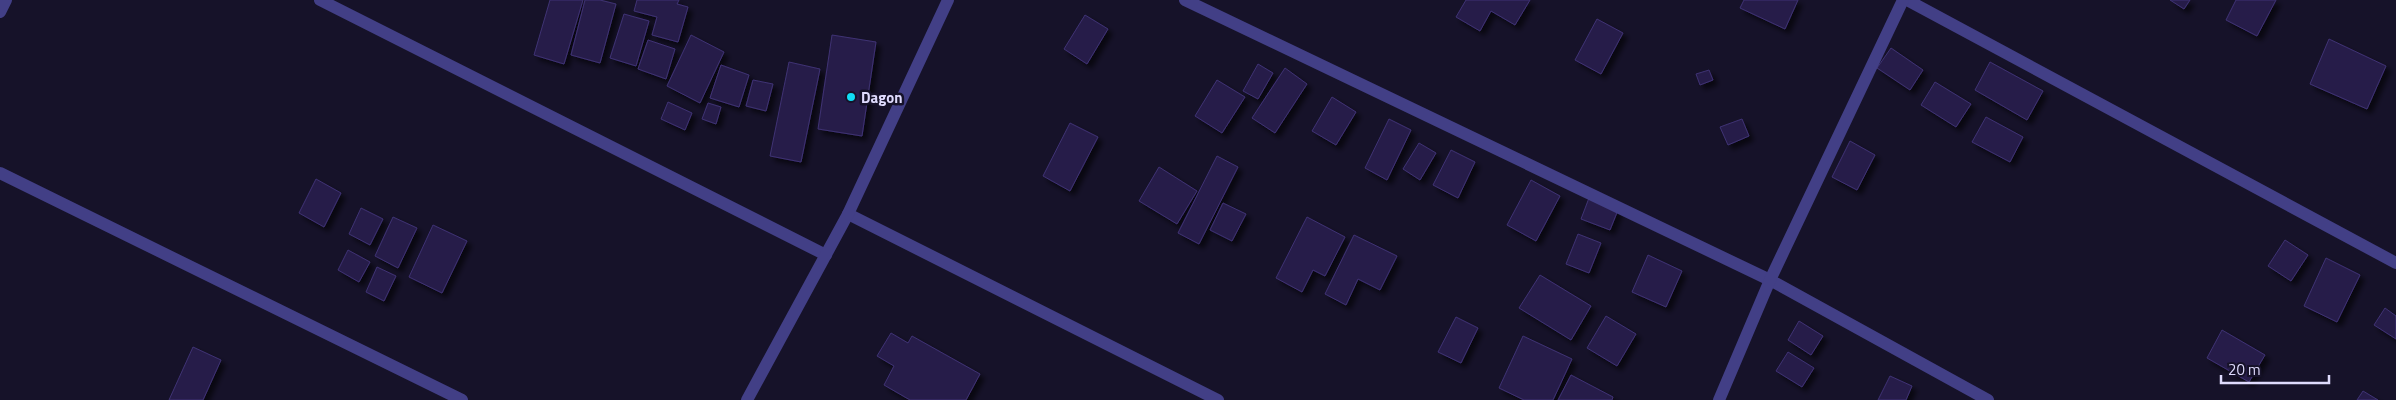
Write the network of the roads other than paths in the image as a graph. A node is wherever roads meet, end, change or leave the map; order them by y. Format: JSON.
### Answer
{"nodes":[{"id":1,"x":6,"y":0,"type":"edge"},
{"id":2,"x":320,"y":0,"type":"edge"},
{"id":3,"x":948,"y":0,"type":"edge"},
{"id":4,"x":1185,"y":0,"type":"edge"},
{"id":5,"x":1905,"y":0,"type":"edge"},
{"id":6,"x":0,"y":12,"type":"edge"},
{"id":7,"x":0,"y":173,"type":"edge"},
{"id":8,"x":848,"y":214,"type":"junction"},
{"id":9,"x":826,"y":255,"type":"junction"},
{"id":10,"x":2396,"y":263,"type":"edge"},
{"id":11,"x":1770,"y":280,"type":"junction"},
{"id":12,"x":462,"y":400,"type":"edge"},
{"id":13,"x":747,"y":400,"type":"edge"},
{"id":14,"x":1218,"y":400,"type":"edge"},
{"id":15,"x":1719,"y":400,"type":"edge"},
{"id":16,"x":1988,"y":400,"type":"edge"}],
"edges":[{"from":1,"to":6,"type":"street"},
{"from":2,"to":9,"type":"street"},
{"from":3,"to":8,"type":"street"},
{"from":4,"to":11,"type":"street"},
{"from":5,"to":10,"type":"street"},
{"from":5,"to":11,"type":"street"},
{"from":7,"to":12,"type":"street"},
{"from":8,"to":9,"type":"street"},
{"from":8,"to":14,"type":"street"},
{"from":9,"to":13,"type":"street"},
{"from":11,"to":15,"type":"street"},
{"from":11,"to":16,"type":"street"}]}
